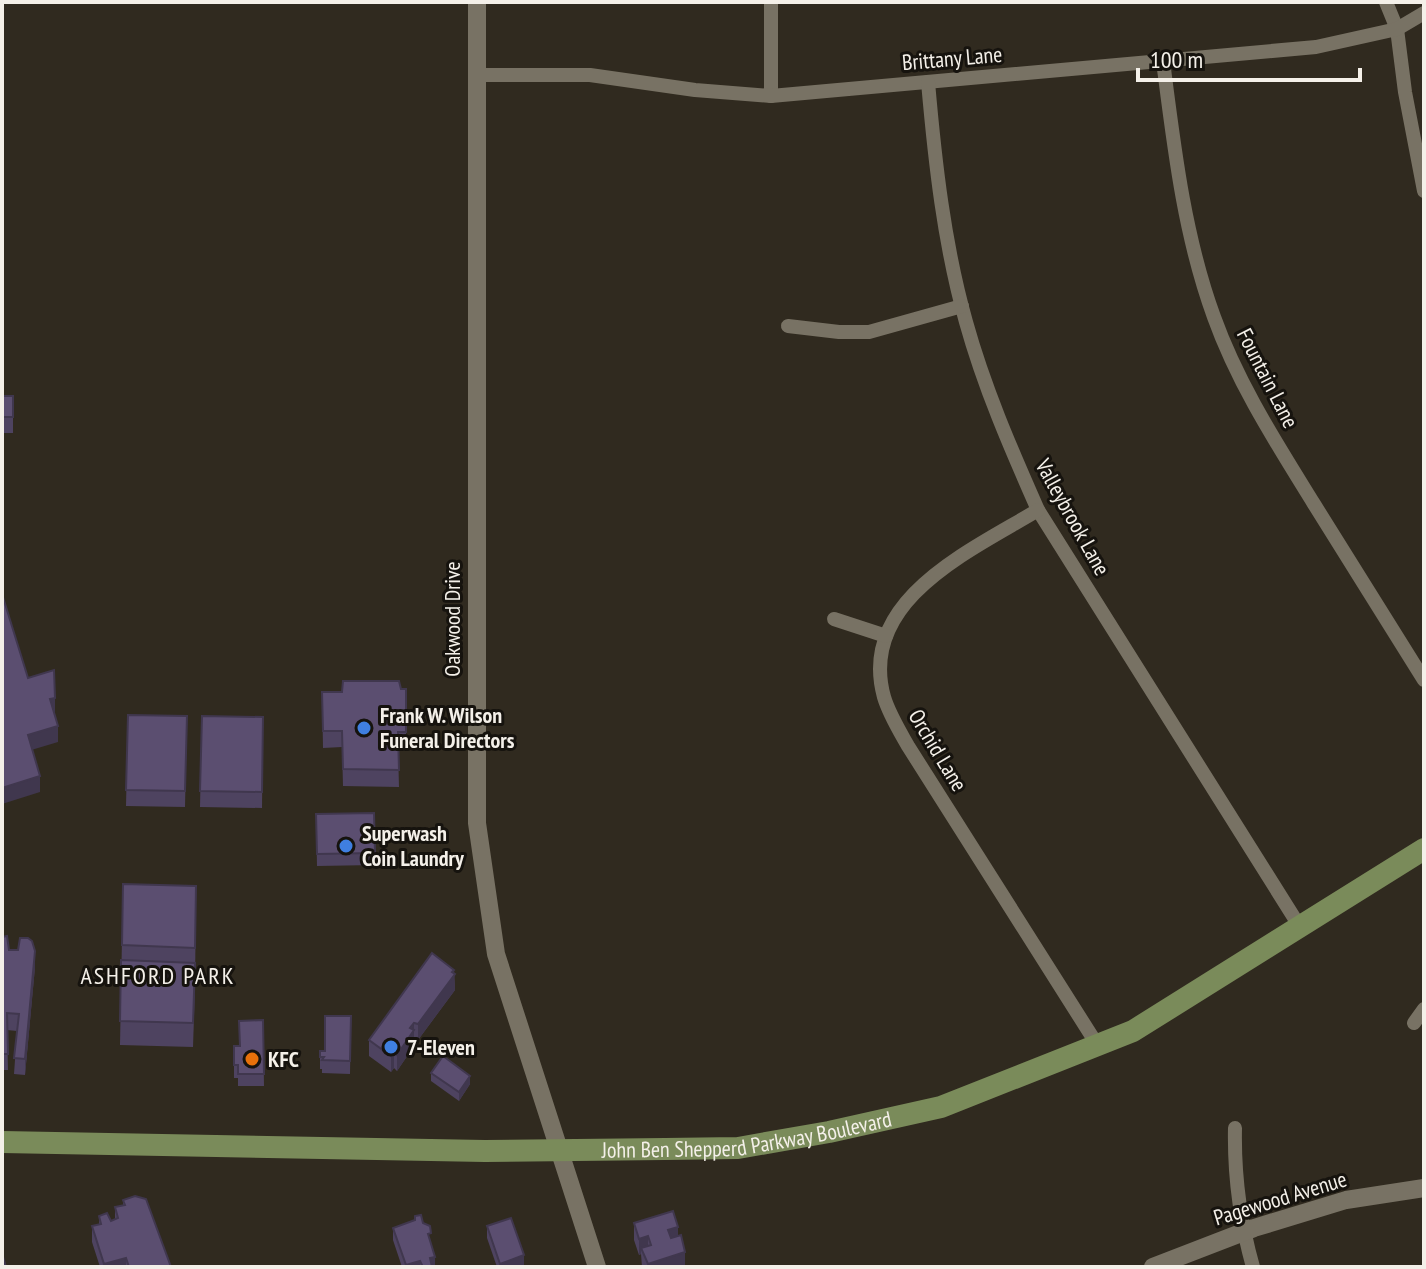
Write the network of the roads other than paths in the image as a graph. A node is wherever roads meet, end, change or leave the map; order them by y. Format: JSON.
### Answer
{"nodes":[{"id":1,"x":477,"y":2,"type":"edge"},
{"id":2,"x":771,"y":2,"type":"edge"},
{"id":3,"x":1386,"y":2,"type":"edge"},
{"id":4,"x":1424,"y":13,"type":"edge"},
{"id":5,"x":1397,"y":29,"type":"junction"},
{"id":6,"x":1163,"y":61,"type":"junction"},
{"id":7,"x":477,"y":75,"type":"junction"},
{"id":8,"x":928,"y":82,"type":"junction"},
{"id":9,"x":771,"y":96,"type":"junction"},
{"id":10,"x":1424,"y":191,"type":"edge"},
{"id":11,"x":962,"y":306,"type":"junction"},
{"id":12,"x":788,"y":326,"type":"dead end"},
{"id":13,"x":1038,"y":510,"type":"junction"},
{"id":14,"x":834,"y":619,"type":"dead end"},
{"id":15,"x":886,"y":636,"type":"junction"},
{"id":16,"x":1424,"y":680,"type":"edge"},
{"id":17,"x":1424,"y":849,"type":"edge"},
{"id":18,"x":1300,"y":927,"type":"junction"},
{"id":19,"x":1424,"y":1009,"type":"edge"},
{"id":20,"x":1414,"y":1023,"type":"dead end"},
{"id":21,"x":1098,"y":1046,"type":"junction"},
{"id":22,"x":1235,"y":1128,"type":"dead end"},
{"id":23,"x":2,"y":1142,"type":"edge"},
{"id":24,"x":558,"y":1149,"type":"junction"},
{"id":25,"x":1424,"y":1188,"type":"edge"},
{"id":26,"x":1243,"y":1232,"type":"junction"},
{"id":27,"x":597,"y":1267,"type":"edge"},
{"id":28,"x":1153,"y":1267,"type":"edge"},
{"id":29,"x":1253,"y":1267,"type":"edge"}],
"edges":[{"from":1,"to":7,"type":"street","name":"Oakwood Drive"},
{"from":2,"to":9,"type":"street"},
{"from":3,"to":5,"type":"street"},
{"from":4,"to":5,"type":"street","name":"Brittany Lane"},
{"from":5,"to":6,"type":"street","name":"Brittany Lane"},
{"from":5,"to":10,"type":"street"},
{"from":6,"to":8,"type":"street","name":"Brittany Lane"},
{"from":6,"to":16,"type":"street","name":"Fountain Lane"},
{"from":7,"to":9,"type":"street","name":"Brittany Lane"},
{"from":7,"to":24,"type":"street","name":"Oakwood Drive"},
{"from":8,"to":9,"type":"street","name":"Brittany Lane"},
{"from":8,"to":11,"type":"street","name":"Valleybrook Lane"},
{"from":11,"to":12,"type":"street"},
{"from":11,"to":13,"type":"street","name":"Valleybrook Lane"},
{"from":13,"to":15,"type":"street","name":"Orchid Lane"},
{"from":13,"to":18,"type":"street","name":"Valleybrook Lane"},
{"from":14,"to":15,"type":"street"},
{"from":15,"to":21,"type":"street","name":"Orchid Lane"},
{"from":17,"to":18,"type":"main road","name":"John Ben Shepperd Parkway Boulevard"},
{"from":18,"to":21,"type":"main road","name":"John Ben Shepperd Parkway Boulevard"},
{"from":19,"to":20,"type":"street"},
{"from":21,"to":24,"type":"main road","name":"John Ben Shepperd Parkway Boulevard"},
{"from":22,"to":26,"type":"street"},
{"from":23,"to":24,"type":"main road","name":"John Ben Shepperd Parkway Boulevard"},
{"from":24,"to":27,"type":"street","name":"Oakwood Drive"},
{"from":25,"to":26,"type":"street","name":"Pagewood Avenue"},
{"from":26,"to":28,"type":"street","name":"Pagewood Avenue"},
{"from":26,"to":29,"type":"street"}]}
